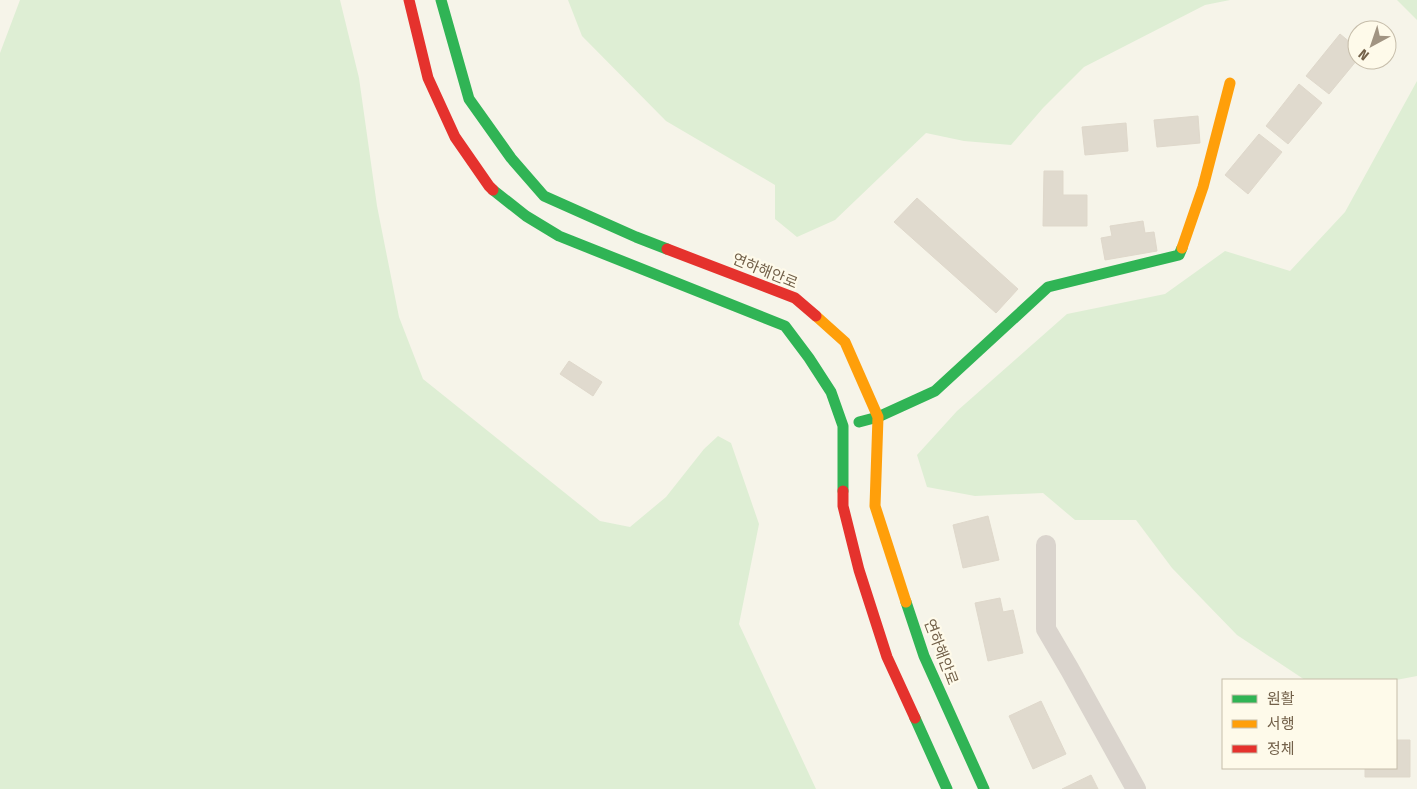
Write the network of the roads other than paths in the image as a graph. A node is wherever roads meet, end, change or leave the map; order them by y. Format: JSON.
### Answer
{"nodes":[{"id":1,"x":409,"y":0,"type":"edge"},
{"id":2,"x":441,"y":0,"type":"edge"},
{"id":3,"x":1230,"y":83,"type":"dead end"},
{"id":4,"x":878,"y":417,"type":"junction"},
{"id":5,"x":843,"y":426,"type":"junction"},
{"id":6,"x":1046,"y":545,"type":"dead end"},
{"id":7,"x":947,"y":789,"type":"edge"},
{"id":8,"x":984,"y":789,"type":"edge"},
{"id":9,"x":1136,"y":789,"type":"edge"}],
"edges":[{"from":1,"to":5,"type":"street"},
{"from":2,"to":4,"type":"street","name":"연하해안로"},
{"from":3,"to":4,"type":"street"},
{"from":4,"to":5,"type":"street"},
{"from":4,"to":8,"type":"street","name":"연하해안로"},
{"from":5,"to":7,"type":"street"},
{"from":6,"to":9,"type":"street"}]}
